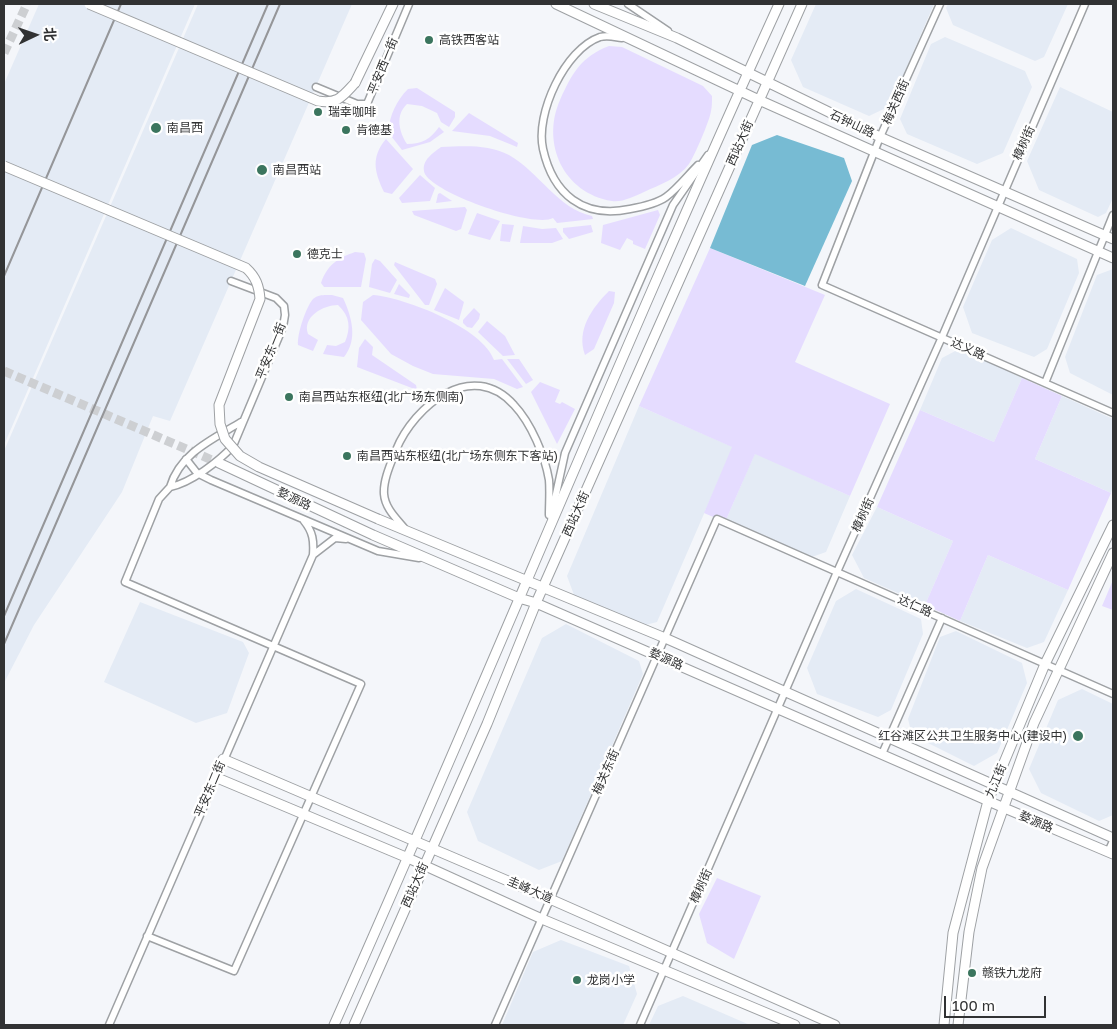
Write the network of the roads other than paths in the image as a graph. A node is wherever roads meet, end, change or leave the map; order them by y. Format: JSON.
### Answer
{"nodes":[{"id":1,"x":89,"y":4,"type":"edge"},
{"id":2,"x":393,"y":4,"type":"edge"},
{"id":3,"x":408,"y":4,"type":"edge"},
{"id":4,"x":556,"y":4,"type":"edge"},
{"id":5,"x":594,"y":4,"type":"edge"},
{"id":6,"x":628,"y":4,"type":"edge"},
{"id":7,"x":779,"y":4,"type":"edge"},
{"id":8,"x":802,"y":4,"type":"edge"},
{"id":9,"x":940,"y":4,"type":"edge"},
{"id":10,"x":1085,"y":4,"type":"edge"},
{"id":11,"x":677,"y":38,"type":"junction"},
{"id":12,"x":632,"y":40,"type":"junction"},
{"id":13,"x":747,"y":74,"type":"junction"},
{"id":14,"x":768,"y":84,"type":"junction"},
{"id":15,"x":316,"y":87,"type":"dead end"},
{"id":16,"x":740,"y":89,"type":"junction"},
{"id":17,"x":759,"y":100,"type":"junction"},
{"id":18,"x":880,"y":137,"type":"junction"},
{"id":19,"x":712,"y":149,"type":"junction"},
{"id":20,"x":874,"y":152,"type":"junction"},
{"id":21,"x":4,"y":166,"type":"edge"},
{"id":22,"x":1003,"y":191,"type":"junction"},
{"id":23,"x":997,"y":205,"type":"junction"},
{"id":24,"x":1113,"y":215,"type":"edge"},
{"id":25,"x":1109,"y":237,"type":"edge"},
{"id":26,"x":1098,"y":251,"type":"junction"},
{"id":27,"x":1113,"y":258,"type":"edge"},
{"id":28,"x":231,"y":281,"type":"dead end"},
{"id":29,"x":822,"y":285,"type":"joint"},
{"id":30,"x":942,"y":338,"type":"junction"},
{"id":31,"x":1045,"y":383,"type":"junction"},
{"id":32,"x":1113,"y":413,"type":"edge"},
{"id":33,"x":241,"y":422,"type":"junction"},
{"id":34,"x":186,"y":459,"type":"junction"},
{"id":35,"x":219,"y":464,"type":"tunnel mouth"},
{"id":36,"x":197,"y":473,"type":"junction"},
{"id":37,"x":170,"y":487,"type":"junction"},
{"id":38,"x":717,"y":518,"type":"joint"},
{"id":39,"x":303,"y":519,"type":"junction"},
{"id":40,"x":1113,"y":525,"type":"edge"},
{"id":41,"x":549,"y":526,"type":"junction"},
{"id":42,"x":405,"y":530,"type":"junction"},
{"id":43,"x":352,"y":540,"type":"junction"},
{"id":44,"x":1113,"y":553,"type":"edge"},
{"id":45,"x":313,"y":555,"type":"junction"},
{"id":46,"x":426,"y":558,"type":"junction"},
{"id":47,"x":837,"y":572,"type":"junction"},
{"id":48,"x":526,"y":581,"type":"junction"},
{"id":49,"x":543,"y":588,"type":"junction"},
{"id":50,"x":519,"y":598,"type":"junction"},
{"id":51,"x":536,"y":603,"type":"junction"},
{"id":52,"x":942,"y":618,"type":"junction"},
{"id":53,"x":665,"y":638,"type":"junction"},
{"id":54,"x":273,"y":646,"type":"junction"},
{"id":55,"x":657,"y":656,"type":"junction"},
{"id":56,"x":1045,"y":664,"type":"junction"},
{"id":57,"x":1059,"y":670,"type":"junction"},
{"id":58,"x":786,"y":690,"type":"junction"},
{"id":59,"x":1113,"y":694,"type":"edge"},
{"id":60,"x":778,"y":709,"type":"junction"},
{"id":61,"x":889,"y":738,"type":"junction"},
{"id":62,"x":882,"y":754,"type":"junction"},
{"id":63,"x":223,"y":759,"type":"junction"},
{"id":64,"x":215,"y":777,"type":"junction"},
{"id":65,"x":994,"y":786,"type":"junction"},
{"id":66,"x":1009,"y":792,"type":"junction"},
{"id":67,"x":311,"y":797,"type":"junction"},
{"id":68,"x":988,"y":800,"type":"junction"},
{"id":69,"x":1002,"y":807,"type":"junction"},
{"id":70,"x":304,"y":814,"type":"junction"},
{"id":71,"x":1113,"y":839,"type":"edge"},
{"id":72,"x":415,"y":842,"type":"junction"},
{"id":73,"x":431,"y":848,"type":"junction"},
{"id":74,"x":1111,"y":853,"type":"edge"},
{"id":75,"x":408,"y":858,"type":"junction"},
{"id":76,"x":423,"y":865,"type":"junction"},
{"id":77,"x":550,"y":899,"type":"junction"},
{"id":78,"x":542,"y":919,"type":"junction"},
{"id":79,"x":147,"y":936,"type":"junction"},
{"id":80,"x":671,"y":953,"type":"junction"},
{"id":81,"x":664,"y":970,"type":"junction"},
{"id":82,"x":108,"y":1025,"type":"edge"},
{"id":83,"x":334,"y":1025,"type":"edge"},
{"id":84,"x":354,"y":1025,"type":"edge"},
{"id":85,"x":495,"y":1025,"type":"edge"},
{"id":86,"x":640,"y":1025,"type":"edge"},
{"id":87,"x":795,"y":1025,"type":"edge"},
{"id":88,"x":835,"y":1025,"type":"edge"},
{"id":89,"x":944,"y":1025,"type":"edge"},
{"id":90,"x":958,"y":1025,"type":"edge"}],
"edges":[{"from":1,"to":2,"type":"street","bridge":true},
{"from":3,"to":15,"type":"street","name":"平安西一街"},
{"from":4,"to":12,"type":"street","name":"石钟山路"},
{"from":5,"to":11,"type":"street","name":"石钟山路"},
{"from":6,"to":11,"type":"street"},
{"from":7,"to":13,"type":"street","name":"西站大街"},
{"from":8,"to":14,"type":"street","name":"西站大街"},
{"from":9,"to":18,"type":"street","name":"梅关西街"},
{"from":10,"to":22,"type":"street","name":"樟树街"},
{"from":11,"to":13,"type":"street","name":"石钟山路"},
{"from":12,"to":16,"type":"street","name":"石钟山路"},
{"from":12,"to":19,"type":"street"},
{"from":13,"to":14,"type":"street","name":"石钟山路"},
{"from":13,"to":16,"type":"street","name":"西站大街"},
{"from":14,"to":17,"type":"street","name":"西站大街"},
{"from":14,"to":18,"type":"street","name":"石钟山路"},
{"from":16,"to":17,"type":"street","name":"石钟山路"},
{"from":16,"to":19,"type":"street","name":"西站大街"},
{"from":17,"to":20,"type":"street","name":"石钟山路"},
{"from":17,"to":49,"type":"street","name":"西站大街"},
{"from":18,"to":20,"type":"street","name":"梅关西街"},
{"from":18,"to":22,"type":"street","name":"石钟山路"},
{"from":19,"to":41,"type":"street","name":"西站大街"},
{"from":19,"to":41,"type":"street"},
{"from":20,"to":23,"type":"street","name":"石钟山路"},
{"from":20,"to":29,"type":"street","name":"梅关西街"},
{"from":21,"to":42,"type":"street","name":"婺源路","bridge":true},
{"from":22,"to":23,"type":"street","name":"樟树街"},
{"from":22,"to":25,"type":"street","name":"石钟山路"},
{"from":23,"to":26,"type":"street","name":"石钟山路"},
{"from":23,"to":30,"type":"street","name":"樟树街"},
{"from":24,"to":25,"type":"street"},
{"from":25,"to":26,"type":"street"},
{"from":26,"to":27,"type":"street","name":"石钟山路"},
{"from":26,"to":31,"type":"street"},
{"from":28,"to":33,"type":"street","name":"平安东一街"},
{"from":29,"to":30,"type":"street","name":"达义路"},
{"from":30,"to":31,"type":"street","name":"达义路"},
{"from":30,"to":47,"type":"street","name":"樟树街"},
{"from":31,"to":32,"type":"street","name":"达义路"},
{"from":33,"to":34,"type":"street"},
{"from":33,"to":36,"type":"street"},
{"from":34,"to":36,"type":"street"},
{"from":34,"to":37,"type":"street"},
{"from":35,"to":46,"type":"street","name":"婺源路"},
{"from":36,"to":37,"type":"street"},
{"from":36,"to":39,"type":"street"},
{"from":37,"to":54,"type":"street"},
{"from":38,"to":47,"type":"street","name":"达仁路"},
{"from":38,"to":53,"type":"street","name":"梅关东街"},
{"from":39,"to":43,"type":"street"},
{"from":39,"to":45,"type":"street"},
{"from":40,"to":56,"type":"street","name":"九江街"},
{"from":41,"to":42,"type":"street"},
{"from":41,"to":48,"type":"street","name":"西站大街"},
{"from":42,"to":48,"type":"street","name":"婺源路"},
{"from":43,"to":45,"type":"street"},
{"from":43,"to":46,"type":"street"},
{"from":44,"to":57,"type":"street","name":"九江街"},
{"from":45,"to":54,"type":"street","name":"平安东二街"},
{"from":46,"to":50,"type":"street","name":"婺源路"},
{"from":47,"to":52,"type":"street","name":"达仁路"},
{"from":47,"to":58,"type":"street","name":"樟树街"},
{"from":48,"to":49,"type":"street","name":"婺源路"},
{"from":48,"to":50,"type":"street","name":"西站大街"},
{"from":49,"to":51,"type":"street","name":"西站大街"},
{"from":49,"to":53,"type":"street","name":"婺源路"},
{"from":50,"to":51,"type":"street","name":"婺源路"},
{"from":50,"to":72,"type":"street","name":"西站大街"},
{"from":51,"to":55,"type":"street","name":"婺源路"},
{"from":51,"to":73,"type":"street","name":"西站大街"},
{"from":52,"to":56,"type":"street","name":"达仁路"},
{"from":52,"to":61,"type":"street"},
{"from":53,"to":55,"type":"street","name":"梅关东街"},
{"from":53,"to":58,"type":"street","name":"婺源路"},
{"from":54,"to":63,"type":"street","name":"平安东二街"},
{"from":54,"to":67,"type":"street"},
{"from":55,"to":60,"type":"street","name":"婺源路"},
{"from":55,"to":77,"type":"street","name":"梅关东街"},
{"from":56,"to":57,"type":"street","name":"达仁路"},
{"from":56,"to":65,"type":"street","name":"九江街"},
{"from":57,"to":59,"type":"street","name":"达仁路"},
{"from":57,"to":66,"type":"street","name":"九江街"},
{"from":58,"to":60,"type":"street","name":"樟树街"},
{"from":58,"to":61,"type":"street","name":"婺源路"},
{"from":60,"to":62,"type":"street","name":"婺源路"},
{"from":60,"to":80,"type":"street","name":"樟树街"},
{"from":61,"to":62,"type":"street"},
{"from":61,"to":65,"type":"street","name":"婺源路"},
{"from":62,"to":68,"type":"street","name":"婺源路"},
{"from":63,"to":64,"type":"street","name":"平安东二街"},
{"from":63,"to":67,"type":"street","name":"圭峰大道"},
{"from":64,"to":70,"type":"street","name":"圭峰大道"},
{"from":64,"to":79,"type":"street","name":"平安东二街"},
{"from":65,"to":66,"type":"street","name":"婺源路"},
{"from":65,"to":68,"type":"street","name":"九江街"},
{"from":66,"to":69,"type":"street","name":"九江街"},
{"from":66,"to":71,"type":"street","name":"婺源路"},
{"from":67,"to":70,"type":"street"},
{"from":67,"to":72,"type":"street","name":"圭峰大道"},
{"from":68,"to":69,"type":"street","name":"婺源路"},
{"from":68,"to":89,"type":"street","name":"九江街"},
{"from":69,"to":74,"type":"street","name":"婺源路"},
{"from":69,"to":90,"type":"street","name":"九江街"},
{"from":70,"to":75,"type":"street","name":"圭峰大道"},
{"from":70,"to":79,"type":"street"},
{"from":71,"to":74,"type":"street"},
{"from":72,"to":73,"type":"street","name":"圭峰大道"},
{"from":72,"to":75,"type":"street","name":"西站大街"},
{"from":73,"to":76,"type":"street","name":"西站大街"},
{"from":73,"to":77,"type":"street","name":"圭峰大道"},
{"from":75,"to":76,"type":"street","name":"圭峰大道"},
{"from":75,"to":83,"type":"street","name":"西站大街"},
{"from":76,"to":78,"type":"street","name":"圭峰大道"},
{"from":76,"to":84,"type":"street","name":"西站大街"},
{"from":77,"to":78,"type":"street","name":"梅关东街"},
{"from":77,"to":80,"type":"street","name":"圭峰大道"},
{"from":78,"to":81,"type":"street","name":"圭峰大道"},
{"from":78,"to":85,"type":"street","name":"梅关东街"},
{"from":79,"to":82,"type":"street","name":"平安东二街"},
{"from":80,"to":81,"type":"street","name":"樟树街"},
{"from":80,"to":88,"type":"street","name":"圭峰大道"},
{"from":81,"to":86,"type":"street","name":"樟树街"},
{"from":81,"to":87,"type":"street","name":"圭峰大道"}]}
